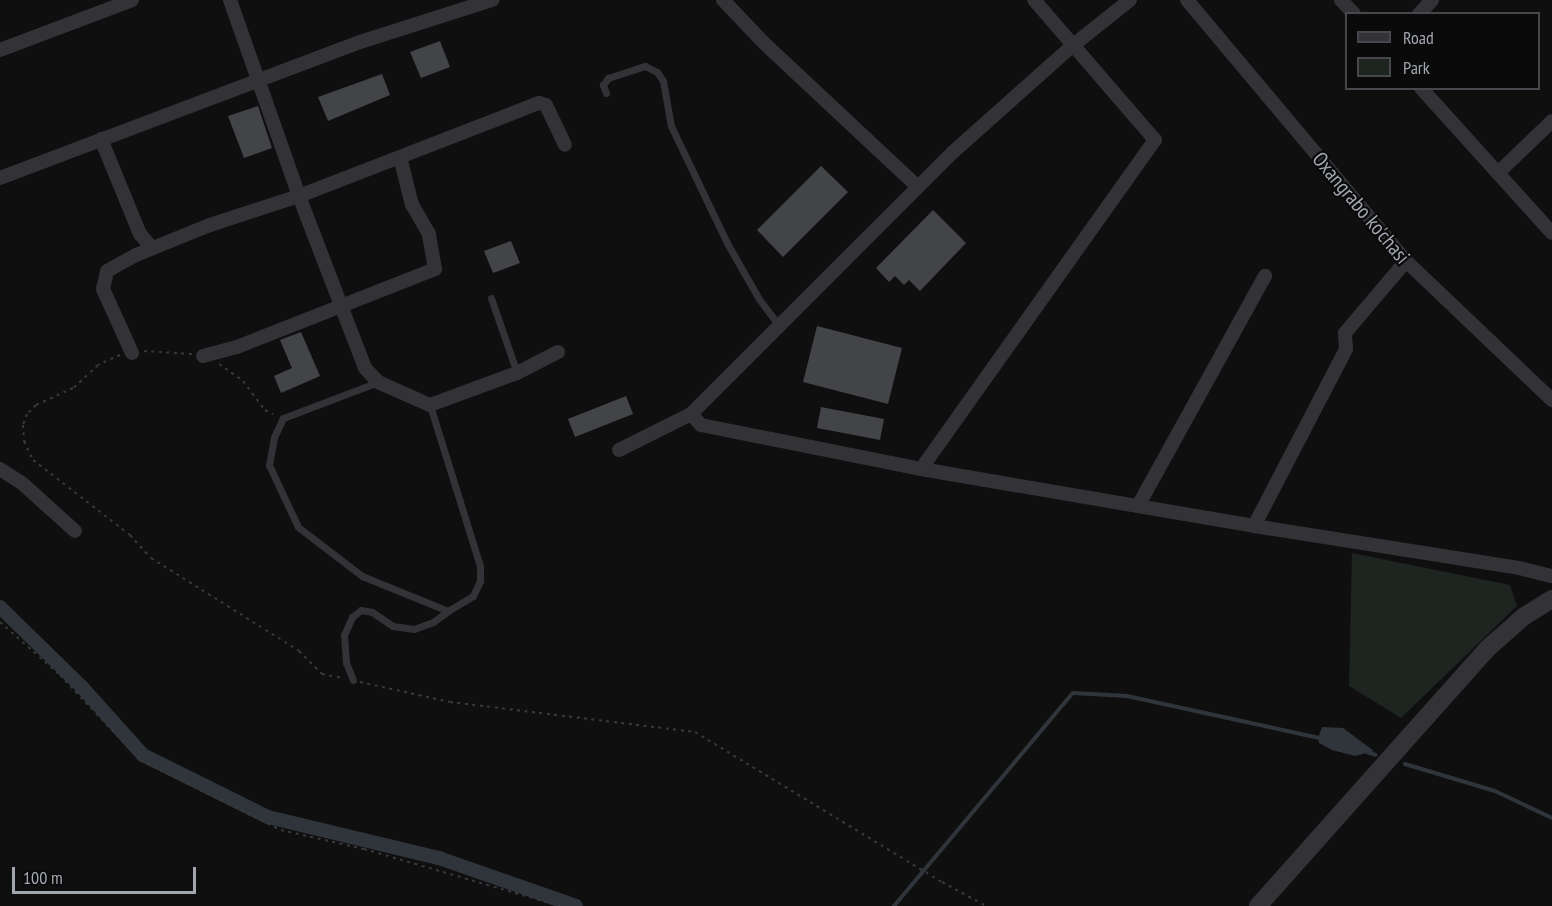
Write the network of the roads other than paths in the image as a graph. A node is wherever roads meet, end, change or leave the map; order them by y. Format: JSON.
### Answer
{"nodes":[{"id":1,"x":132,"y":0,"type":"edge"},
{"id":2,"x":230,"y":0,"type":"edge"},
{"id":3,"x":492,"y":0,"type":"edge"},
{"id":4,"x":723,"y":0,"type":"edge"},
{"id":5,"x":1034,"y":0,"type":"edge"},
{"id":6,"x":1130,"y":0,"type":"edge"},
{"id":7,"x":1187,"y":0,"type":"edge"},
{"id":8,"x":1341,"y":0,"type":"edge"},
{"id":9,"x":1432,"y":0,"type":"edge"},
{"id":10,"x":1352,"y":12,"type":"edge"},
{"id":11,"x":1421,"y":12,"type":"edge"},
{"id":12,"x":1072,"y":46,"type":"junction"},
{"id":13,"x":0,"y":50,"type":"edge"},
{"id":14,"x":260,"y":80,"type":"junction"},
{"id":15,"x":1423,"y":90,"type":"edge"},
{"id":16,"x":606,"y":93,"type":"dead end"},
{"id":17,"x":1552,"y":121,"type":"edge"},
{"id":18,"x":101,"y":139,"type":"junction"},
{"id":19,"x":566,"y":145,"type":"dead end"},
{"id":20,"x":400,"y":157,"type":"junction"},
{"id":21,"x":1498,"y":173,"type":"junction"},
{"id":22,"x":0,"y":178,"type":"edge"},
{"id":23,"x":918,"y":187,"type":"junction"},
{"id":24,"x":299,"y":196,"type":"junction"},
{"id":25,"x":1552,"y":233,"type":"edge"},
{"id":26,"x":152,"y":248,"type":"junction"},
{"id":27,"x":1406,"y":261,"type":"junction"},
{"id":28,"x":1265,"y":276,"type":"dead end"},
{"id":29,"x":491,"y":298,"type":"dead end"},
{"id":30,"x":341,"y":306,"type":"junction"},
{"id":31,"x":779,"y":326,"type":"junction"},
{"id":32,"x":558,"y":352,"type":"dead end"},
{"id":33,"x":132,"y":353,"type":"road end"},
{"id":34,"x":202,"y":356,"type":"road end"},
{"id":35,"x":517,"y":373,"type":"junction"},
{"id":36,"x":378,"y":382,"type":"junction"},
{"id":37,"x":1552,"y":400,"type":"edge"},
{"id":38,"x":430,"y":405,"type":"junction"},
{"id":39,"x":691,"y":414,"type":"junction"},
{"id":40,"x":619,"y":450,"type":"dead end"},
{"id":41,"x":0,"y":469,"type":"edge"},
{"id":42,"x":921,"y":469,"type":"junction"},
{"id":43,"x":1138,"y":506,"type":"junction"},
{"id":44,"x":1254,"y":526,"type":"junction"},
{"id":45,"x":75,"y":531,"type":"dead end"},
{"id":46,"x":1552,"y":576,"type":"edge"},
{"id":47,"x":1552,"y":599,"type":"edge"},
{"id":48,"x":448,"y":611,"type":"junction"},
{"id":49,"x":353,"y":681,"type":"road end"},
{"id":50,"x":1258,"y":906,"type":"edge"}],
"edges":[{"from":1,"to":13,"type":"street"},
{"from":2,"to":14,"type":"street"},
{"from":3,"to":14,"type":"street"},
{"from":4,"to":23,"type":"street"},
{"from":5,"to":12,"type":"street"},
{"from":6,"to":12,"type":"street"},
{"from":7,"to":27,"type":"street","name":"Oxangrabo ko'chasi"},
{"from":8,"to":10,"type":"street"},
{"from":9,"to":11,"type":"street"},
{"from":12,"to":23,"type":"street"},
{"from":12,"to":42,"type":"street"},
{"from":14,"to":18,"type":"street"},
{"from":14,"to":24,"type":"street"},
{"from":15,"to":21,"type":"street"},
{"from":16,"to":31,"type":"lane"},
{"from":17,"to":21,"type":"street"},
{"from":18,"to":22,"type":"street"},
{"from":18,"to":26,"type":"street"},
{"from":19,"to":20,"type":"street"},
{"from":20,"to":24,"type":"street"},
{"from":20,"to":30,"type":"street"},
{"from":21,"to":25,"type":"street"},
{"from":23,"to":31,"type":"street"},
{"from":24,"to":26,"type":"street"},
{"from":24,"to":30,"type":"street"},
{"from":26,"to":33,"type":"street"},
{"from":27,"to":37,"type":"street","name":"Oxangrabo ko'chasi"},
{"from":27,"to":44,"type":"street"},
{"from":28,"to":43,"type":"street"},
{"from":29,"to":35,"type":"lane"},
{"from":30,"to":34,"type":"street"},
{"from":30,"to":36,"type":"street"},
{"from":31,"to":39,"type":"street"},
{"from":32,"to":35,"type":"street"},
{"from":35,"to":38,"type":"street"},
{"from":36,"to":38,"type":"street"},
{"from":36,"to":48,"type":"lane"},
{"from":38,"to":48,"type":"lane"},
{"from":39,"to":40,"type":"street"},
{"from":39,"to":42,"type":"street"},
{"from":41,"to":45,"type":"street"},
{"from":42,"to":43,"type":"street"},
{"from":43,"to":44,"type":"street"},
{"from":44,"to":46,"type":"street"},
{"from":47,"to":50,"type":"street"},
{"from":48,"to":49,"type":"lane"}]}
